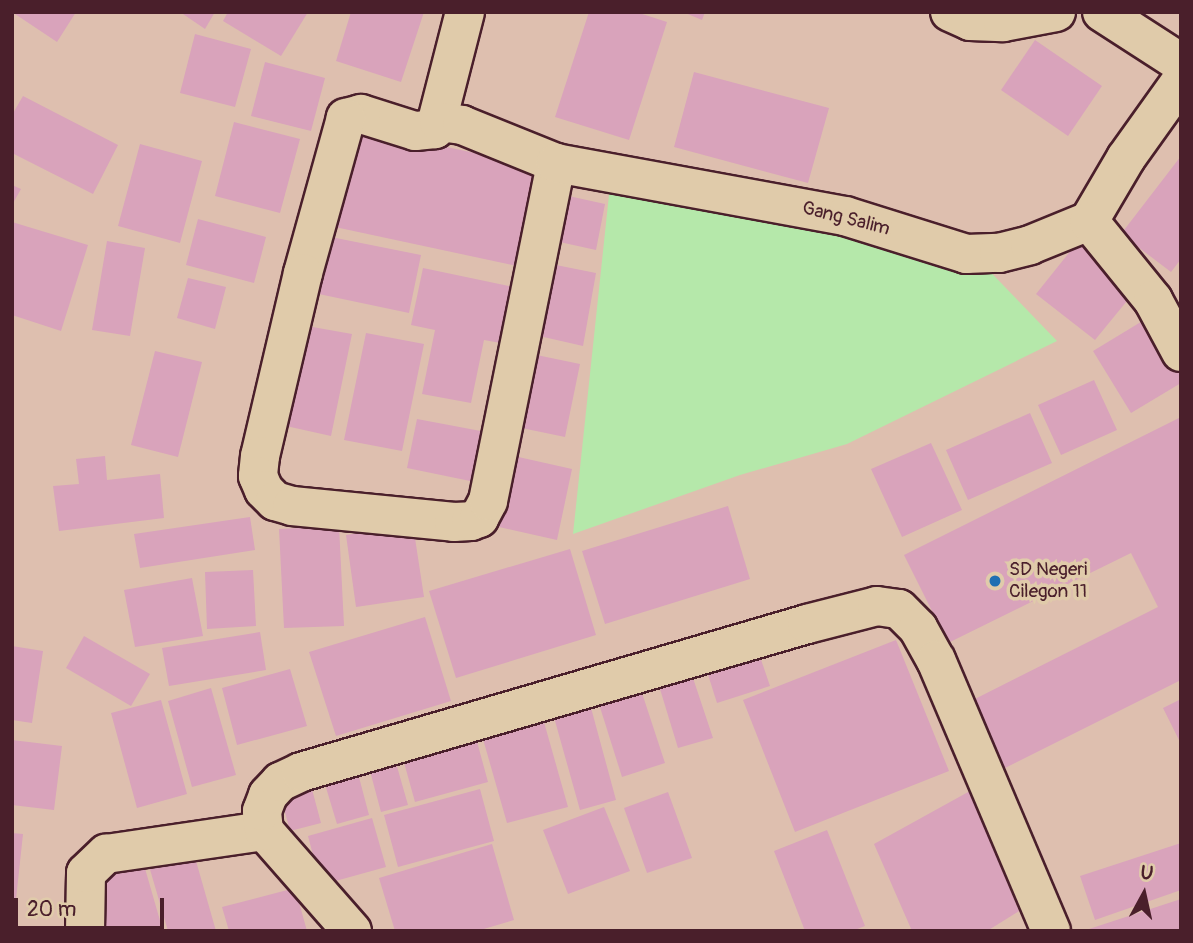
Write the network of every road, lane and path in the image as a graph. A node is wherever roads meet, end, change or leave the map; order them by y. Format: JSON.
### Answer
{"nodes":[{"id":1,"x":465,"y":12,"type":"edge"},
{"id":2,"x":950,"y":12,"type":"edge"},
{"id":3,"x":1056,"y":12,"type":"edge"},
{"id":4,"x":1102,"y":12,"type":"edge"},
{"id":5,"x":1181,"y":63,"type":"edge"},
{"id":6,"x":1181,"y":81,"type":"edge"},
{"id":7,"x":439,"y":122,"type":"junction"},
{"id":8,"x":556,"y":163,"type":"junction"},
{"id":9,"x":1088,"y":221,"type":"junction"},
{"id":10,"x":1181,"y":352,"type":"edge"},
{"id":11,"x":264,"y":831,"type":"junction"},
{"id":12,"x":85,"y":931,"type":"edge"},
{"id":13,"x":352,"y":931,"type":"edge"},
{"id":14,"x":1051,"y":931,"type":"edge"}],
"edges":[{"from":1,"to":7,"type":"street"},
{"from":2,"to":3,"type":"street"},
{"from":4,"to":5,"type":"street"},
{"from":6,"to":9,"type":"street"},
{"from":7,"to":8,"type":"street","name":"Gang Salim"},
{"from":7,"to":8,"type":"street"},
{"from":8,"to":9,"type":"street","name":"Gang Salim"},
{"from":9,"to":10,"type":"street"},
{"from":11,"to":12,"type":"street"},
{"from":11,"to":13,"type":"street"},
{"from":11,"to":14,"type":"street"}]}
